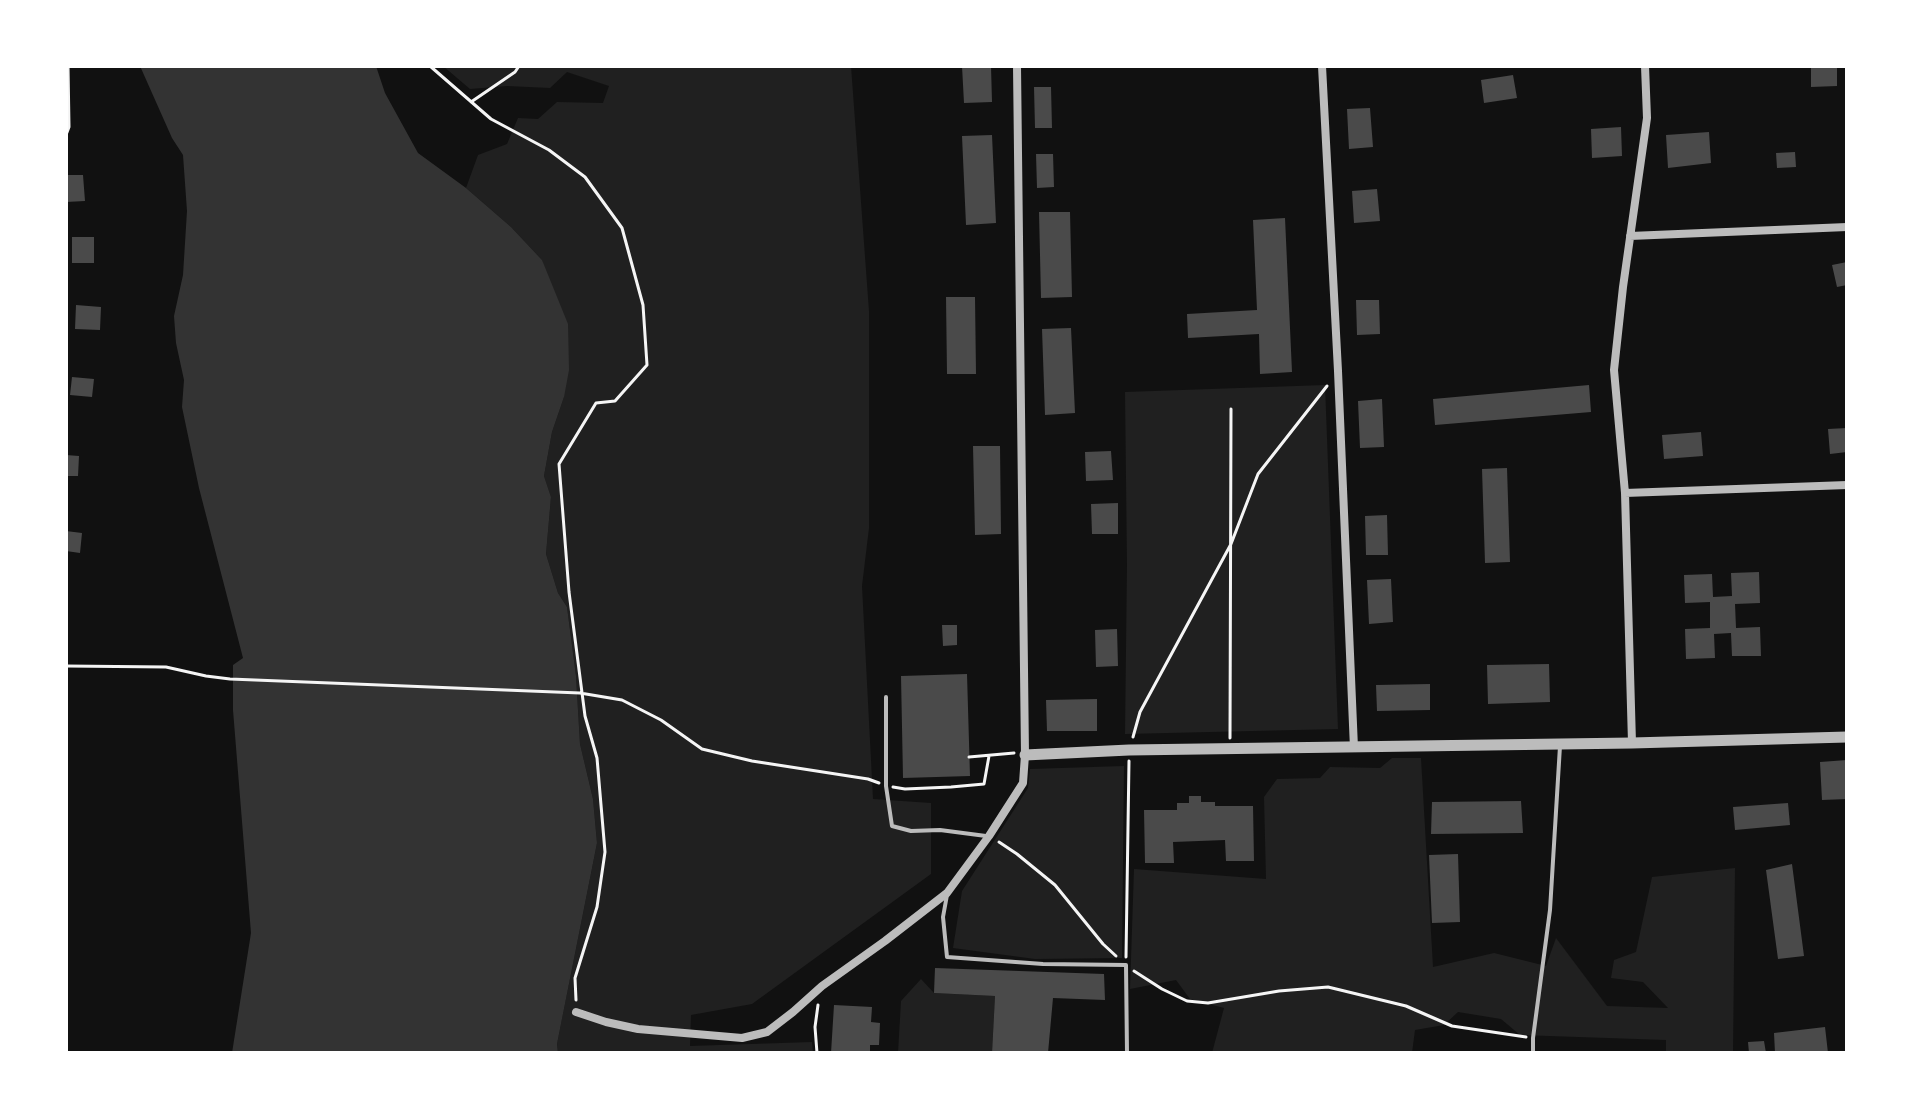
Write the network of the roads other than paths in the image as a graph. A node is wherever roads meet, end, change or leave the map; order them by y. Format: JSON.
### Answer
{"nodes":[{"id":1,"x":1017,"y":66,"type":"edge"},
{"id":2,"x":1322,"y":66,"type":"edge"},
{"id":3,"x":1645,"y":66,"type":"edge"},
{"id":4,"x":1847,"y":227,"type":"edge"},
{"id":5,"x":1630,"y":236,"type":"junction"},
{"id":6,"x":1847,"y":485,"type":"edge"},
{"id":7,"x":1625,"y":493,"type":"junction"},
{"id":8,"x":886,"y":697,"type":"dead end"},
{"id":9,"x":1847,"y":737,"type":"edge"},
{"id":10,"x":1632,"y":743,"type":"junction"},
{"id":11,"x":1561,"y":744,"type":"junction"},
{"id":12,"x":1354,"y":748,"type":"junction"},
{"id":13,"x":1021,"y":754,"type":"junction"},
{"id":14,"x":989,"y":836,"type":"junction"},
{"id":15,"x":947,"y":893,"type":"junction"},
{"id":16,"x":576,"y":1012,"type":"road end"},
{"id":17,"x":1127,"y":1053,"type":"edge"},
{"id":18,"x":1533,"y":1053,"type":"edge"}],
"edges":[{"from":1,"to":13,"type":"street"},
{"from":2,"to":12,"type":"street"},
{"from":3,"to":5,"type":"street"},
{"from":4,"to":5,"type":"street"},
{"from":5,"to":7,"type":"street"},
{"from":6,"to":7,"type":"street"},
{"from":7,"to":10,"type":"street"},
{"from":8,"to":14,"type":"lane"},
{"from":9,"to":10,"type":"street"},
{"from":10,"to":11,"type":"street"},
{"from":11,"to":12,"type":"street"},
{"from":11,"to":18,"type":"lane"},
{"from":12,"to":13,"type":"street"},
{"from":13,"to":14,"type":"street"},
{"from":14,"to":15,"type":"street"},
{"from":15,"to":16,"type":"street"},
{"from":15,"to":17,"type":"lane"}]}
